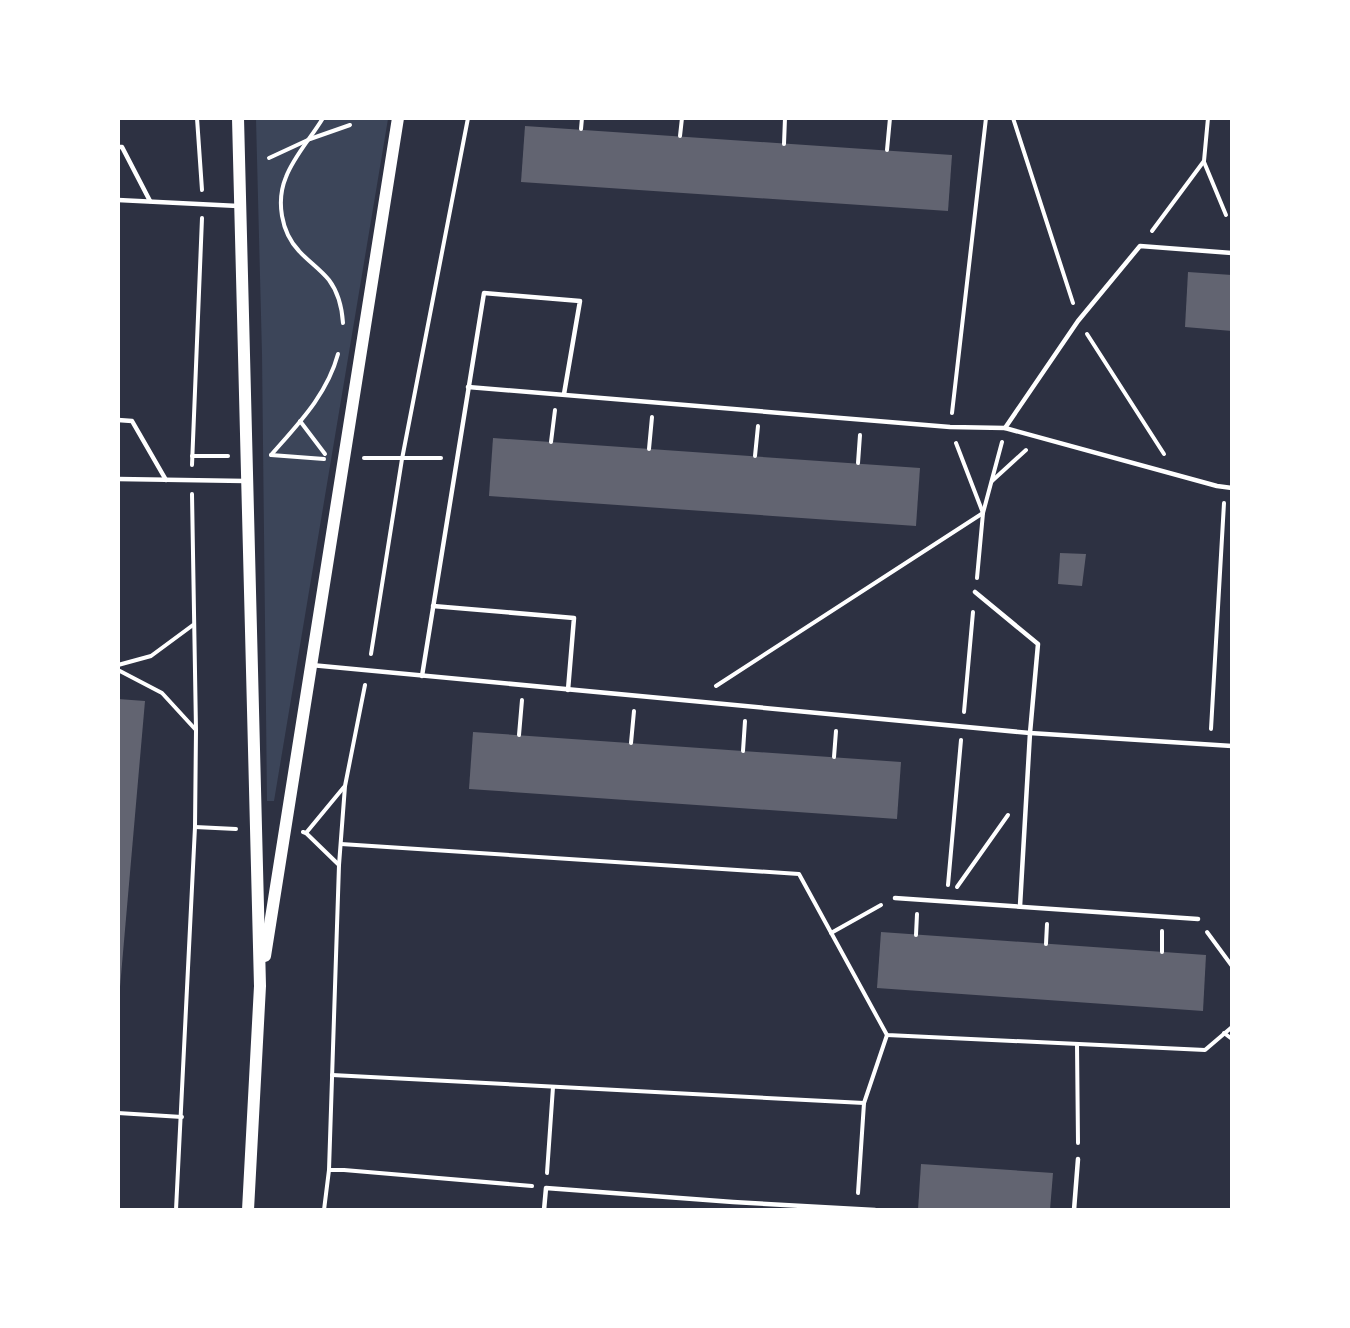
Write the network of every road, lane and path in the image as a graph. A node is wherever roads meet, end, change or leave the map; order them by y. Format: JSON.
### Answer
{"nodes":[{"id":1,"x":197,"y":118,"type":"edge"},
{"id":2,"x":238,"y":118,"type":"edge"},
{"id":3,"x":322,"y":118,"type":"edge"},
{"id":4,"x":398,"y":118,"type":"edge"},
{"id":5,"x":468,"y":118,"type":"edge"},
{"id":6,"x":582,"y":118,"type":"edge"},
{"id":7,"x":682,"y":118,"type":"edge"},
{"id":8,"x":785,"y":118,"type":"edge"},
{"id":9,"x":890,"y":118,"type":"edge"},
{"id":10,"x":986,"y":118,"type":"edge"},
{"id":11,"x":1013,"y":118,"type":"edge"},
{"id":12,"x":1208,"y":118,"type":"edge"},
{"id":13,"x":350,"y":125,"type":"dead end"},
{"id":14,"x":581,"y":129,"type":"dead end"},
{"id":15,"x":680,"y":136,"type":"dead end"},
{"id":16,"x":310,"y":139,"type":"junction"},
{"id":17,"x":784,"y":144,"type":"dead end"},
{"id":18,"x":118,"y":147,"type":"edge"},
{"id":19,"x":887,"y":150,"type":"dead end"},
{"id":20,"x":269,"y":158,"type":"dead end"},
{"id":21,"x":1204,"y":161,"type":"junction"},
{"id":22,"x":118,"y":200,"type":"edge"},
{"id":23,"x":150,"y":201,"type":"junction"},
{"id":24,"x":203,"y":204,"type":"junction"},
{"id":25,"x":241,"y":206,"type":"junction"},
{"id":26,"x":1226,"y":214,"type":"dead end"},
{"id":27,"x":1140,"y":246,"type":"junction"},
{"id":28,"x":1232,"y":253,"type":"edge"},
{"id":29,"x":1078,"y":321,"type":"junction"},
{"id":30,"x":343,"y":330,"type":"dead end"},
{"id":31,"x":340,"y":346,"type":"dead end"},
{"id":32,"x":468,"y":387,"type":"junction"},
{"id":33,"x":556,"y":394,"type":"junction"},
{"id":34,"x":564,"y":394,"type":"junction"},
{"id":35,"x":653,"y":401,"type":"junction"},
{"id":36,"x":760,"y":411,"type":"junction"},
{"id":37,"x":862,"y":419,"type":"junction"},
{"id":38,"x":118,"y":420,"type":"edge"},
{"id":39,"x":300,"y":421,"type":"junction"},
{"id":40,"x":950,"y":427,"type":"junction"},
{"id":41,"x":1005,"y":429,"type":"junction"},
{"id":42,"x":1039,"y":438,"type":"junction"},
{"id":43,"x":551,"y":442,"type":"dead end"},
{"id":44,"x":649,"y":449,"type":"dead end"},
{"id":45,"x":262,"y":455,"type":"dead end"},
{"id":46,"x":271,"y":455,"type":"junction"},
{"id":47,"x":755,"y":456,"type":"dead end"},
{"id":48,"x":344,"y":458,"type":"junction"},
{"id":49,"x":456,"y":458,"type":"junction"},
{"id":50,"x":402,"y":459,"type":"junction"},
{"id":51,"x":858,"y":463,"type":"dead end"},
{"id":52,"x":1179,"y":476,"type":"junction"},
{"id":53,"x":118,"y":479,"type":"edge"},
{"id":54,"x":192,"y":479,"type":"junction"},
{"id":55,"x":166,"y":480,"type":"junction"},
{"id":56,"x":248,"y":481,"type":"junction"},
{"id":57,"x":991,"y":481,"type":"junction"},
{"id":58,"x":1232,"y":488,"type":"edge"},
{"id":59,"x":1224,"y":497,"type":"dead end"},
{"id":60,"x":983,"y":513,"type":"junction"},
{"id":61,"x":975,"y":592,"type":"junction"},
{"id":62,"x":434,"y":606,"type":"junction"},
{"id":63,"x":194,"y":624,"type":"junction"},
{"id":64,"x":118,"y":665,"type":"edge"},
{"id":65,"x":311,"y":665,"type":"junction"},
{"id":66,"x":118,"y":670,"type":"edge"},
{"id":67,"x":368,"y":671,"type":"junction"},
{"id":68,"x":422,"y":676,"type":"junction"},
{"id":69,"x":523,"y":686,"type":"junction"},
{"id":70,"x":568,"y":690,"type":"junction"},
{"id":71,"x":635,"y":696,"type":"junction"},
{"id":72,"x":693,"y":701,"type":"junction"},
{"id":73,"x":746,"y":706,"type":"junction"},
{"id":74,"x":837,"y":714,"type":"junction"},
{"id":75,"x":963,"y":725,"type":"junction"},
{"id":76,"x":196,"y":730,"type":"junction"},
{"id":77,"x":1030,"y":733,"type":"junction"},
{"id":78,"x":519,"y":735,"type":"dead end"},
{"id":79,"x":632,"y":743,"type":"dead end"},
{"id":80,"x":1210,"y":744,"type":"junction"},
{"id":81,"x":1232,"y":746,"type":"edge"},
{"id":82,"x":743,"y":750,"type":"dead end"},
{"id":83,"x":834,"y":757,"type":"dead end"},
{"id":84,"x":345,"y":786,"type":"junction"},
{"id":85,"x":1028,"y":786,"type":"junction"},
{"id":86,"x":341,"y":844,"type":"junction"},
{"id":87,"x":339,"y":866,"type":"junction"},
{"id":88,"x":896,"y":898,"type":"dead end"},
{"id":89,"x":947,"y":902,"type":"junction"},
{"id":90,"x":1020,"y":906,"type":"junction"},
{"id":91,"x":874,"y":909,"type":"dead end"},
{"id":92,"x":1198,"y":919,"type":"joint"},
{"id":93,"x":831,"y":933,"type":"junction"},
{"id":94,"x":1232,"y":966,"type":"edge"},
{"id":95,"x":260,"y":986,"type":"junction"},
{"id":96,"x":1232,"y":1027,"type":"edge"},
{"id":97,"x":1224,"y":1033,"type":"junction"},
{"id":98,"x":887,"y":1035,"type":"junction"},
{"id":99,"x":1232,"y":1039,"type":"edge"},
{"id":100,"x":1077,"y":1044,"type":"junction"},
{"id":101,"x":332,"y":1075,"type":"junction"},
{"id":102,"x":553,"y":1087,"type":"junction"},
{"id":103,"x":864,"y":1103,"type":"junction"},
{"id":104,"x":118,"y":1113,"type":"edge"},
{"id":105,"x":182,"y":1117,"type":"junction"},
{"id":106,"x":1078,"y":1159,"type":"joint"},
{"id":107,"x":329,"y":1170,"type":"junction"},
{"id":108,"x":546,"y":1188,"type":"junction"},
{"id":109,"x":733,"y":1202,"type":"junction"},
{"id":110,"x":176,"y":1209,"type":"edge"},
{"id":111,"x":248,"y":1209,"type":"edge"},
{"id":112,"x":324,"y":1209,"type":"edge"},
{"id":113,"x":544,"y":1209,"type":"edge"},
{"id":114,"x":733,"y":1209,"type":"edge"},
{"id":115,"x":857,"y":1209,"type":"edge"},
{"id":116,"x":875,"y":1209,"type":"edge"},
{"id":117,"x":1074,"y":1209,"type":"edge"}],
"edges":[{"from":1,"to":24,"type":"path"},
{"from":2,"to":25,"type":"main road"},
{"from":3,"to":16,"type":"path"},
{"from":4,"to":48,"type":"main road"},
{"from":5,"to":50,"type":"path"},
{"from":6,"to":14,"type":"path"},
{"from":7,"to":15,"type":"path"},
{"from":8,"to":17,"type":"path"},
{"from":9,"to":19,"type":"path"},
{"from":10,"to":40,"type":"path"},
{"from":11,"to":29,"type":"path"},
{"from":12,"to":21,"type":"path"},
{"from":13,"to":16,"type":"path"},
{"from":16,"to":20,"type":"path"},
{"from":16,"to":30,"type":"path"},
{"from":18,"to":23,"type":"lane"},
{"from":21,"to":26,"type":"path"},
{"from":21,"to":27,"type":"path"},
{"from":22,"to":23,"type":"lane"},
{"from":23,"to":24,"type":"lane"},
{"from":24,"to":25,"type":"lane"},
{"from":24,"to":54,"type":"path"},
{"from":25,"to":56,"type":"main road"},
{"from":27,"to":28,"type":"lane"},
{"from":27,"to":29,"type":"lane"},
{"from":29,"to":41,"type":"lane"},
{"from":29,"to":52,"type":"path"},
{"from":31,"to":39,"type":"path"},
{"from":32,"to":33,"type":"lane"},
{"from":32,"to":34,"type":"lane"},
{"from":32,"to":49,"type":"lane"},
{"from":33,"to":34,"type":"lane"},
{"from":33,"to":43,"type":"path"},
{"from":34,"to":35,"type":"lane"},
{"from":35,"to":36,"type":"lane"},
{"from":35,"to":44,"type":"path"},
{"from":36,"to":37,"type":"lane"},
{"from":36,"to":47,"type":"path"},
{"from":37,"to":40,"type":"lane"},
{"from":37,"to":51,"type":"path"},
{"from":38,"to":55,"type":"lane"},
{"from":39,"to":46,"type":"path"},
{"from":39,"to":46,"type":"path"},
{"from":40,"to":41,"type":"lane"},
{"from":40,"to":60,"type":"path"},
{"from":41,"to":42,"type":"lane"},
{"from":41,"to":57,"type":"path"},
{"from":42,"to":52,"type":"lane"},
{"from":42,"to":57,"type":"path"},
{"from":45,"to":46,"type":"path"},
{"from":48,"to":50,"type":"path"},
{"from":48,"to":65,"type":"main road"},
{"from":49,"to":50,"type":"path"},
{"from":49,"to":62,"type":"lane"},
{"from":50,"to":67,"type":"path"},
{"from":52,"to":58,"type":"lane"},
{"from":53,"to":55,"type":"lane"},
{"from":54,"to":55,"type":"lane"},
{"from":54,"to":56,"type":"lane"},
{"from":54,"to":63,"type":"path"},
{"from":56,"to":95,"type":"main road"},
{"from":57,"to":60,"type":"path"},
{"from":59,"to":80,"type":"path"},
{"from":60,"to":61,"type":"path"},
{"from":60,"to":72,"type":"path"},
{"from":61,"to":75,"type":"path"},
{"from":61,"to":77,"type":"lane"},
{"from":62,"to":68,"type":"lane"},
{"from":62,"to":70,"type":"lane"},
{"from":63,"to":64,"type":"path"},
{"from":63,"to":76,"type":"path"},
{"from":65,"to":67,"type":"lane"},
{"from":65,"to":95,"type":"main road"},
{"from":66,"to":76,"type":"path"},
{"from":67,"to":68,"type":"lane"},
{"from":67,"to":84,"type":"path"},
{"from":68,"to":69,"type":"lane"},
{"from":69,"to":70,"type":"lane"},
{"from":69,"to":78,"type":"path"},
{"from":70,"to":71,"type":"lane"},
{"from":71,"to":72,"type":"lane"},
{"from":71,"to":79,"type":"path"},
{"from":72,"to":73,"type":"lane"},
{"from":73,"to":74,"type":"lane"},
{"from":73,"to":82,"type":"path"},
{"from":74,"to":75,"type":"lane"},
{"from":74,"to":83,"type":"path"},
{"from":75,"to":77,"type":"lane"},
{"from":75,"to":89,"type":"path"},
{"from":76,"to":105,"type":"path"},
{"from":77,"to":80,"type":"lane"},
{"from":77,"to":85,"type":"lane"},
{"from":80,"to":81,"type":"lane"},
{"from":84,"to":86,"type":"path"},
{"from":84,"to":87,"type":"path"},
{"from":85,"to":89,"type":"path"},
{"from":85,"to":90,"type":"lane"},
{"from":86,"to":87,"type":"path"},
{"from":86,"to":93,"type":"path"},
{"from":87,"to":101,"type":"path"},
{"from":88,"to":89,"type":"lane"},
{"from":89,"to":90,"type":"lane"},
{"from":90,"to":92,"type":"lane"},
{"from":91,"to":93,"type":"path"},
{"from":92,"to":94,"type":"path"},
{"from":93,"to":98,"type":"path"},
{"from":95,"to":111,"type":"main road"},
{"from":96,"to":97,"type":"path"},
{"from":97,"to":99,"type":"path"},
{"from":97,"to":100,"type":"path"},
{"from":98,"to":100,"type":"path"},
{"from":98,"to":103,"type":"path"},
{"from":100,"to":106,"type":"path"},
{"from":101,"to":102,"type":"path"},
{"from":101,"to":107,"type":"path"},
{"from":102,"to":103,"type":"path"},
{"from":102,"to":108,"type":"path"},
{"from":103,"to":115,"type":"path"},
{"from":104,"to":105,"type":"path"},
{"from":105,"to":110,"type":"path"},
{"from":106,"to":117,"type":"lane"},
{"from":107,"to":108,"type":"path"},
{"from":107,"to":112,"type":"path"},
{"from":108,"to":109,"type":"lane"},
{"from":108,"to":113,"type":"lane"},
{"from":109,"to":114,"type":"lane"},
{"from":109,"to":115,"type":"lane"},
{"from":115,"to":116,"type":"lane"}]}
